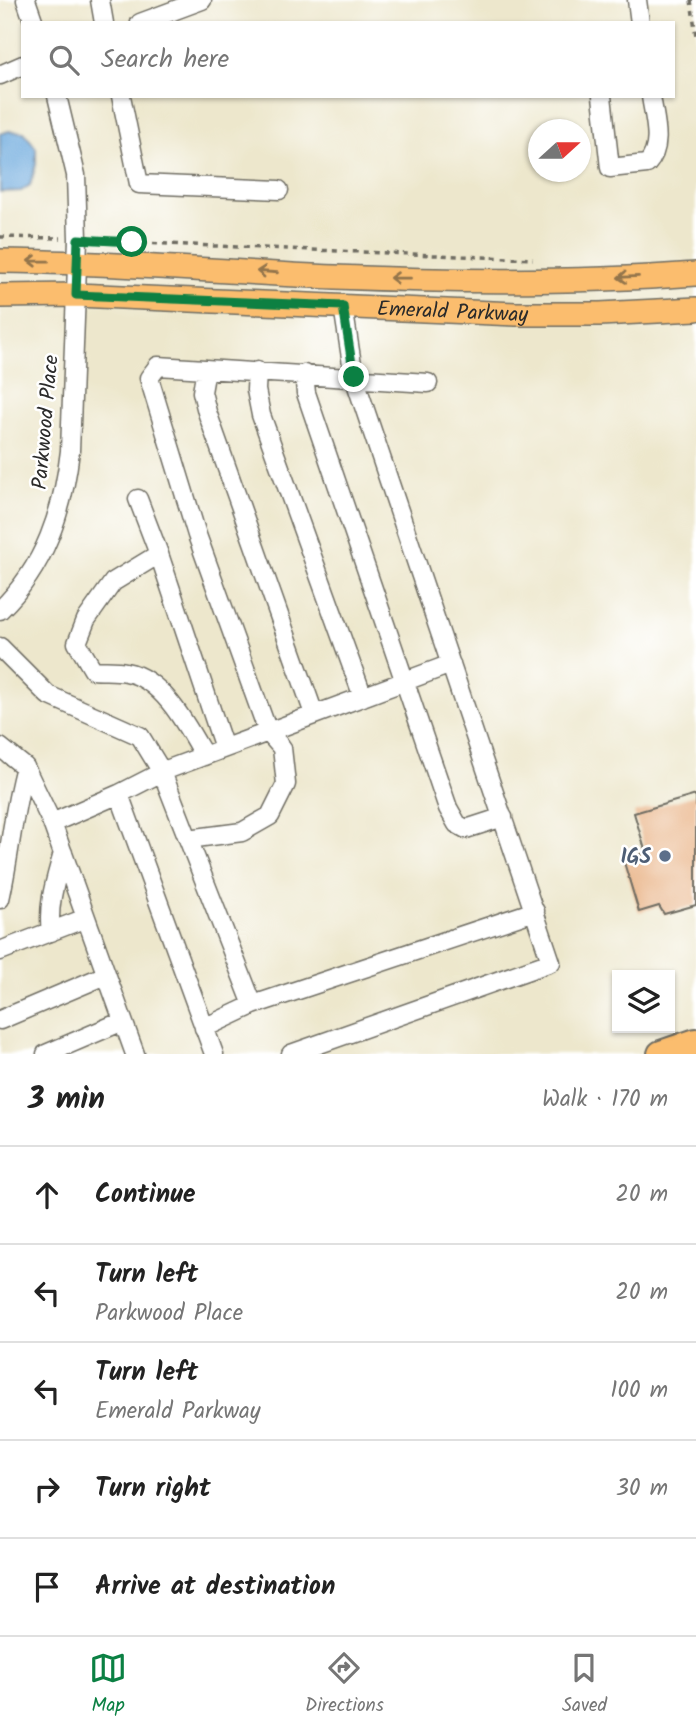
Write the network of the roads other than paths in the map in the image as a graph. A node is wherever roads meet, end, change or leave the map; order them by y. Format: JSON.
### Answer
{"nodes":[{"id":1,"x":26,"y":0,"type":"edge"},
{"id":2,"x":100,"y":0,"type":"edge"},
{"id":3,"x":202,"y":0,"type":"edge"},
{"id":4,"x":637,"y":0,"type":"edge"},
{"id":5,"x":33,"y":21,"type":"edge"},
{"id":6,"x":104,"y":21,"type":"edge"},
{"id":7,"x":145,"y":21,"type":"edge"},
{"id":8,"x":640,"y":21,"type":"edge"},
{"id":9,"x":21,"y":66,"type":"edge"},
{"id":10,"x":0,"y":75,"type":"edge"},
{"id":11,"x":57,"y":98,"type":"edge"},
{"id":12,"x":121,"y":98,"type":"edge"},
{"id":13,"x":602,"y":98,"type":"edge"},
{"id":14,"x":651,"y":98,"type":"edge"},
{"id":15,"x":279,"y":190,"type":"dead end"},
{"id":16,"x":0,"y":261,"type":"edge"},
{"id":17,"x":76,"y":262,"type":"junction"},
{"id":18,"x":696,"y":274,"type":"edge"},
{"id":19,"x":76,"y":295,"type":"junction"},
{"id":20,"x":0,"y":296,"type":"edge"},
{"id":21,"x":343,"y":306,"type":"junction"},
{"id":22,"x":696,"y":309,"type":"edge"},
{"id":23,"x":206,"y":369,"type":"junction"},
{"id":24,"x":257,"y":371,"type":"junction"},
{"id":25,"x":304,"y":374,"type":"junction"},
{"id":26,"x":354,"y":377,"type":"junction"},
{"id":27,"x":428,"y":383,"type":"dead end"},
{"id":28,"x":138,"y":499,"type":"dead end"},
{"id":29,"x":159,"y":554,"type":"junction"},
{"id":30,"x":0,"y":610,"type":"edge"},
{"id":31,"x":0,"y":647,"type":"edge"},
{"id":32,"x":451,"y":664,"type":"junction"},
{"id":33,"x":406,"y":681,"type":"junction"},
{"id":34,"x":363,"y":696,"type":"junction"},
{"id":35,"x":314,"y":715,"type":"junction"},
{"id":36,"x":268,"y":732,"type":"junction"},
{"id":37,"x":0,"y":747,"type":"edge"},
{"id":38,"x":224,"y":748,"type":"junction"},
{"id":39,"x":204,"y":756,"type":"junction"},
{"id":40,"x":25,"y":767,"type":"junction"},
{"id":41,"x":162,"y":772,"type":"junction"},
{"id":42,"x":119,"y":794,"type":"junction"},
{"id":43,"x":503,"y":817,"type":"junction"},
{"id":44,"x":52,"y":823,"type":"junction"},
{"id":45,"x":188,"y":839,"type":"junction"},
{"id":46,"x":62,"y":853,"type":"junction"},
{"id":47,"x":0,"y":899,"type":"edge"},
{"id":48,"x":534,"y":911,"type":"junction"},
{"id":49,"x":86,"y":918,"type":"junction"},
{"id":50,"x":51,"y":932,"type":"junction"},
{"id":51,"x":0,"y":951,"type":"edge"},
{"id":52,"x":106,"y":975,"type":"junction"},
{"id":53,"x":253,"y":1005,"type":"junction"},
{"id":54,"x":0,"y":1020,"type":"edge"},
{"id":55,"x":123,"y":1021,"type":"junction"},
{"id":56,"x":204,"y":1028,"type":"junction"},
{"id":57,"x":696,"y":1042,"type":"edge"},
{"id":58,"x":46,"y":1054,"type":"edge"},
{"id":59,"x":135,"y":1054,"type":"edge"},
{"id":60,"x":214,"y":1054,"type":"edge"},
{"id":61,"x":291,"y":1054,"type":"edge"},
{"id":62,"x":661,"y":1054,"type":"edge"}],
"edges":[{"from":1,"to":5,"type":"street"},
{"from":2,"to":6,"type":"street"},
{"from":3,"to":7,"type":"street"},
{"from":4,"to":8,"type":"street"},
{"from":9,"to":10,"type":"street"},
{"from":11,"to":17,"type":"street","name":"Parkwood Place"},
{"from":12,"to":15,"type":"street"},
{"from":13,"to":14,"type":"street"},
{"from":17,"to":16,"type":"main road","name":"Emerald Parkway","one_way":true},
{"from":18,"to":17,"type":"main road","name":"Emerald Parkway","one_way":true},
{"from":17,"to":19,"type":"street","name":"Parkwood Place"},
{"from":19,"to":20,"type":"main road","name":"Emerald Parkway"},
{"from":19,"to":21,"type":"main road","name":"Emerald Parkway"},
{"from":19,"to":30,"type":"street","name":"Parkwood Place"},
{"from":21,"to":22,"type":"main road","name":"Emerald Parkway"},
{"from":21,"to":26,"type":"street"},
{"from":23,"to":24,"type":"street"},
{"from":23,"to":35,"type":"street"},
{"from":23,"to":36,"type":"street"},
{"from":24,"to":25,"type":"street"},
{"from":24,"to":34,"type":"street"},
{"from":25,"to":26,"type":"street"},
{"from":25,"to":33,"type":"street"},
{"from":26,"to":27,"type":"street"},
{"from":26,"to":32,"type":"street"},
{"from":28,"to":29,"type":"street"},
{"from":29,"to":38,"type":"street"},
{"from":29,"to":39,"type":"street"},
{"from":31,"to":41,"type":"street"},
{"from":32,"to":33,"type":"street"},
{"from":32,"to":43,"type":"street"},
{"from":33,"to":34,"type":"street"},
{"from":33,"to":43,"type":"street"},
{"from":34,"to":35,"type":"street"},
{"from":35,"to":36,"type":"street"},
{"from":36,"to":38,"type":"street"},
{"from":36,"to":45,"type":"street"},
{"from":37,"to":40,"type":"street"},
{"from":38,"to":39,"type":"street"},
{"from":39,"to":41,"type":"street"},
{"from":40,"to":44,"type":"street"},
{"from":40,"to":47,"type":"street"},
{"from":41,"to":42,"type":"street"},
{"from":41,"to":45,"type":"street"},
{"from":42,"to":44,"type":"street"},
{"from":42,"to":56,"type":"street"},
{"from":43,"to":48,"type":"street"},
{"from":44,"to":46,"type":"street"},
{"from":45,"to":53,"type":"street"},
{"from":46,"to":49,"type":"street"},
{"from":46,"to":50,"type":"street"},
{"from":48,"to":53,"type":"street"},
{"from":48,"to":61,"type":"street"},
{"from":49,"to":50,"type":"street"},
{"from":49,"to":52,"type":"street"},
{"from":50,"to":51,"type":"street"},
{"from":52,"to":54,"type":"street"},
{"from":52,"to":55,"type":"street"},
{"from":53,"to":56,"type":"street"},
{"from":55,"to":58,"type":"street"},
{"from":55,"to":59,"type":"street"},
{"from":56,"to":60,"type":"street"},
{"from":57,"to":62,"type":"highway"}]}
